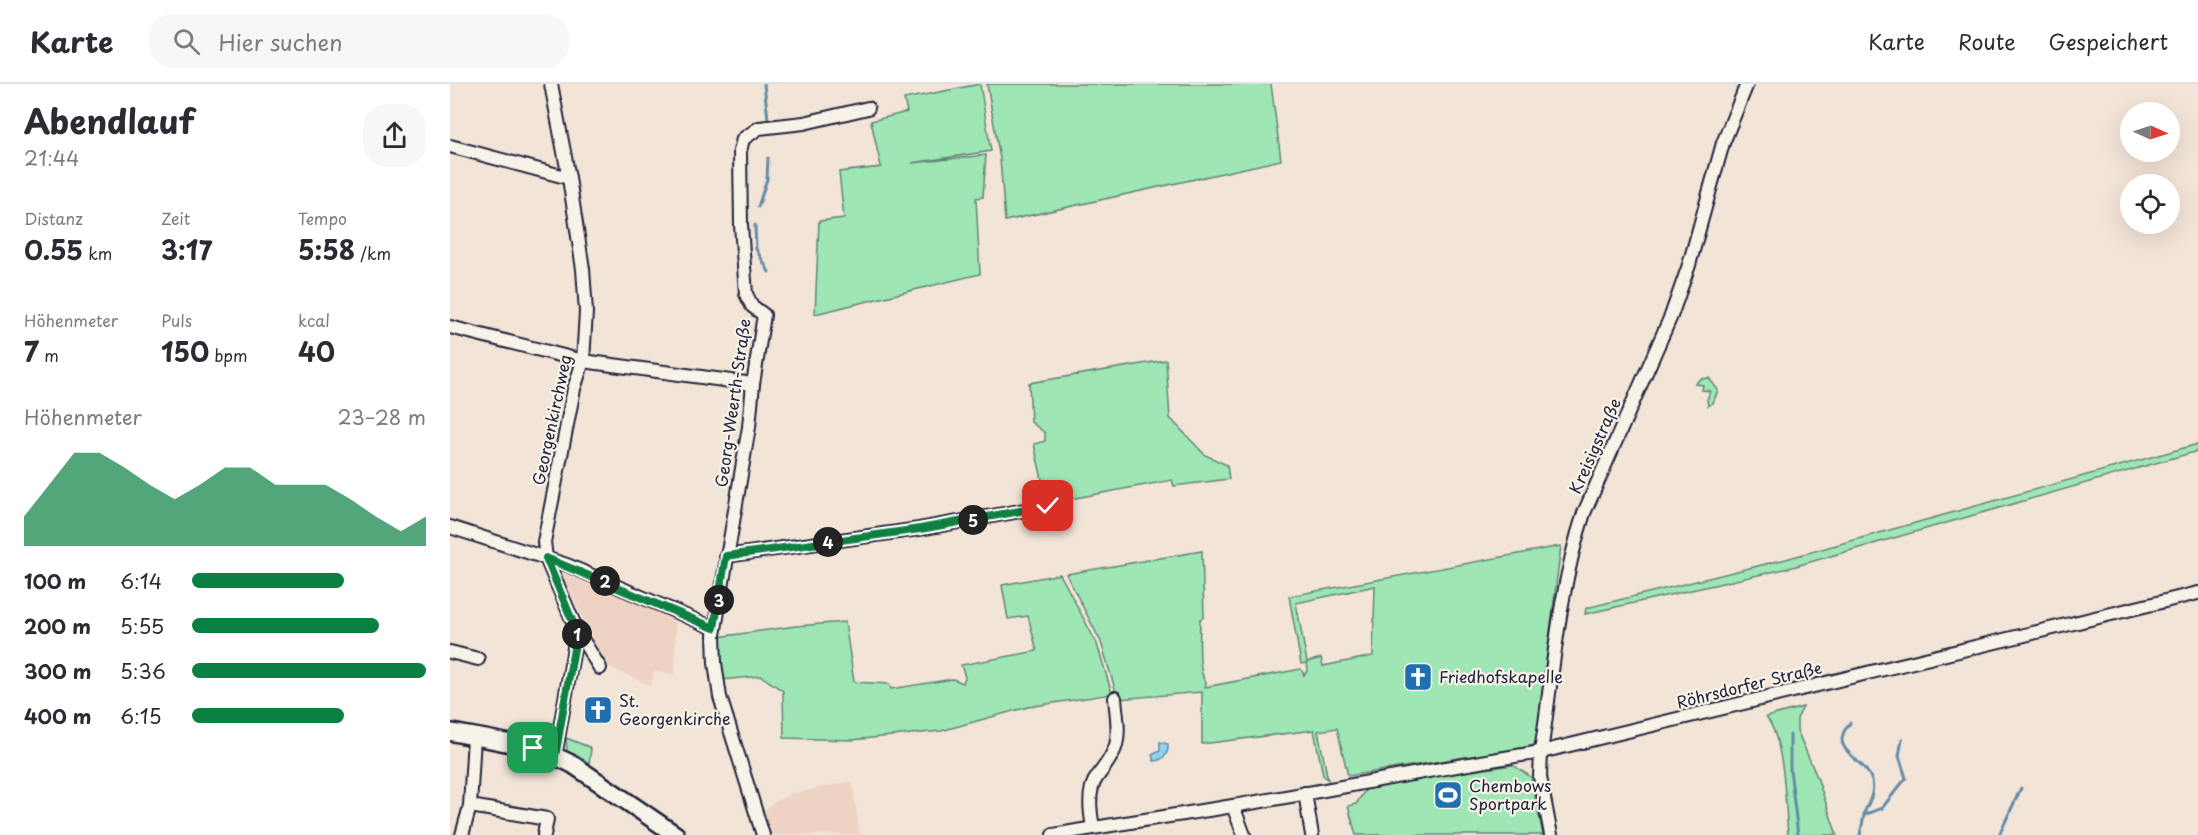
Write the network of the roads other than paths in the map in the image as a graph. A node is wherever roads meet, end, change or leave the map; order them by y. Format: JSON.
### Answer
{"nodes":[{"id":1,"x":551,"y":84,"type":"edge"},
{"id":2,"x":1747,"y":84,"type":"edge"},
{"id":3,"x":868,"y":108,"type":"dead end"},
{"id":4,"x":450,"y":146,"type":"edge"},
{"id":5,"x":569,"y":178,"type":"junction"},
{"id":6,"x":450,"y":327,"type":"edge"},
{"id":7,"x":583,"y":361,"type":"junction"},
{"id":8,"x":753,"y":384,"type":"junction"},
{"id":9,"x":1048,"y":506,"type":"dead end"},
{"id":10,"x":450,"y":527,"type":"edge"},
{"id":11,"x":726,"y":556,"type":"junction"},
{"id":12,"x":546,"y":558,"type":"junction"},
{"id":13,"x":2198,"y":593,"type":"edge"},
{"id":14,"x":714,"y":628,"type":"junction"},
{"id":15,"x":577,"y":632,"type":"junction"},
{"id":16,"x":450,"y":652,"type":"edge"},
{"id":17,"x":478,"y":659,"type":"dead end"},
{"id":18,"x":600,"y":668,"type":"dead end"},
{"id":19,"x":1114,"y":698,"type":"dead end"},
{"id":20,"x":450,"y":732,"type":"edge"},
{"id":21,"x":474,"y":737,"type":"junction"},
{"id":22,"x":1541,"y":752,"type":"junction"},
{"id":23,"x":555,"y":756,"type":"junction"},
{"id":24,"x":1305,"y":793,"type":"junction"},
{"id":25,"x":470,"y":806,"type":"junction"},
{"id":26,"x":1233,"y":806,"type":"junction"},
{"id":27,"x":653,"y":827,"type":"edge"},
{"id":28,"x":1090,"y":830,"type":"edge"},
{"id":29,"x":462,"y":835,"type":"edge"},
{"id":30,"x":544,"y":835,"type":"edge"},
{"id":31,"x":676,"y":835,"type":"edge"},
{"id":32,"x":763,"y":835,"type":"edge"},
{"id":33,"x":1053,"y":835,"type":"edge"},
{"id":34,"x":1244,"y":835,"type":"edge"},
{"id":35,"x":1312,"y":835,"type":"edge"},
{"id":36,"x":1551,"y":835,"type":"edge"}],
"edges":[{"from":1,"to":5,"type":"street","name":"Georgenkirchweg"},
{"from":2,"to":22,"type":"street","name":"Kreisigstraße"},
{"from":3,"to":8,"type":"street","name":"Georg-Weerth-Straße"},
{"from":4,"to":5,"type":"street"},
{"from":5,"to":7,"type":"street","name":"Georgenkirchweg"},
{"from":6,"to":7,"type":"street"},
{"from":7,"to":8,"type":"street"},
{"from":7,"to":12,"type":"street","name":"Georgenkirchweg"},
{"from":8,"to":11,"type":"street","name":"Georg-Weerth-Straße"},
{"from":9,"to":11,"type":"street"},
{"from":10,"to":12,"type":"street"},
{"from":11,"to":14,"type":"street","name":"Georg-Weerth-Straße"},
{"from":12,"to":14,"type":"street"},
{"from":12,"to":15,"type":"street","name":"Georgenkirchweg"},
{"from":13,"to":22,"type":"street","name":"Röhrsdorfer Straße"},
{"from":14,"to":32,"type":"street","name":"Georg-Weerth-Straße"},
{"from":15,"to":18,"type":"street","name":"Georgenkirchweg"},
{"from":15,"to":23,"type":"street"},
{"from":16,"to":17,"type":"street"},
{"from":19,"to":28,"type":"street"},
{"from":20,"to":21,"type":"street"},
{"from":21,"to":23,"type":"street"},
{"from":21,"to":25,"type":"street"},
{"from":22,"to":24,"type":"street","name":"Röhrsdorfer Straße"},
{"from":22,"to":36,"type":"street","name":"Kreisigstraße"},
{"from":23,"to":27,"type":"street"},
{"from":24,"to":26,"type":"street","name":"Röhrsdorfer Straße"},
{"from":24,"to":35,"type":"street"},
{"from":25,"to":29,"type":"street"},
{"from":25,"to":30,"type":"street"},
{"from":26,"to":28,"type":"street","name":"Röhrsdorfer Straße"},
{"from":26,"to":34,"type":"street"},
{"from":27,"to":31,"type":"street"},
{"from":28,"to":33,"type":"street","name":"Röhrsdorfer Straße"}]}
